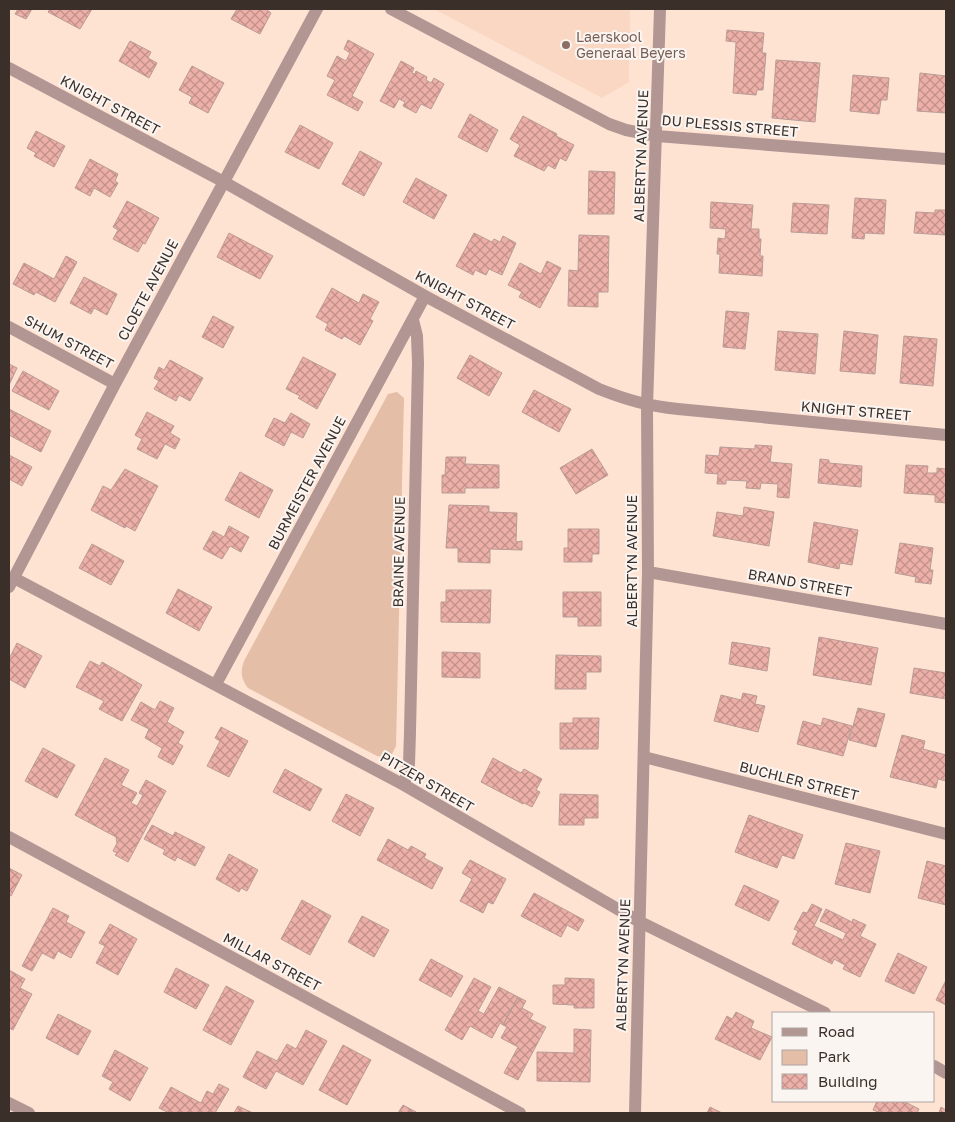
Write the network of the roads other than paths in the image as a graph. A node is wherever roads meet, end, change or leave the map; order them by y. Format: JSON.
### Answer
{"nodes":[{"id":1,"x":317,"y":9,"type":"edge"},
{"id":2,"x":391,"y":9,"type":"edge"},
{"id":3,"x":660,"y":9,"type":"edge"},
{"id":4,"x":9,"y":68,"type":"edge"},
{"id":5,"x":657,"y":136,"type":"junction"},
{"id":6,"x":946,"y":159,"type":"edge"},
{"id":7,"x":224,"y":182,"type":"junction"},
{"id":8,"x":425,"y":296,"type":"junction"},
{"id":9,"x":413,"y":320,"type":"junction"},
{"id":10,"x":9,"y":327,"type":"edge"},
{"id":11,"x":115,"y":384,"type":"junction"},
{"id":12,"x":647,"y":406,"type":"junction"},
{"id":13,"x":946,"y":434,"type":"edge"},
{"id":14,"x":648,"y":572,"type":"junction"},
{"id":15,"x":11,"y":582,"type":"edge"},
{"id":16,"x":946,"y":624,"type":"edge"},
{"id":17,"x":216,"y":684,"type":"junction"},
{"id":18,"x":644,"y":757,"type":"junction"},
{"id":19,"x":404,"y":785,"type":"junction"},
{"id":20,"x":946,"y":834,"type":"edge"},
{"id":21,"x":9,"y":837,"type":"edge"},
{"id":22,"x":640,"y":922,"type":"junction"},
{"id":23,"x":823,"y":1012,"type":"edge"},
{"id":24,"x":9,"y":1103,"type":"edge"},
{"id":25,"x":28,"y":1113,"type":"edge"},
{"id":26,"x":520,"y":1113,"type":"edge"},
{"id":27,"x":634,"y":1113,"type":"edge"}],
"edges":[{"from":1,"to":7,"type":"street","name":"CLOETE AVENUE"},
{"from":2,"to":5,"type":"street","name":"DU PLESSIS STREET"},
{"from":3,"to":5,"type":"street","name":"ALBERTYN AVENUE"},
{"from":4,"to":7,"type":"street","name":"KNIGHT STREET"},
{"from":5,"to":6,"type":"street","name":"DU PLESSIS STREET"},
{"from":5,"to":12,"type":"street","name":"ALBERTYN AVENUE"},
{"from":7,"to":8,"type":"street","name":"KNIGHT STREET"},
{"from":7,"to":11,"type":"street","name":"CLOETE AVENUE"},
{"from":8,"to":9,"type":"street","name":"BURMEISTER AVENUE"},
{"from":8,"to":12,"type":"street","name":"KNIGHT STREET"},
{"from":9,"to":17,"type":"street","name":"BURMEISTER AVENUE"},
{"from":9,"to":19,"type":"street","name":"BRAINE AVENUE"},
{"from":10,"to":11,"type":"street","name":"SHUM STREET"},
{"from":11,"to":15,"type":"street","name":"CLOETE AVENUE"},
{"from":12,"to":13,"type":"street","name":"KNIGHT STREET"},
{"from":12,"to":14,"type":"street","name":"ALBERTYN AVENUE"},
{"from":14,"to":16,"type":"street","name":"BRAND STREET"},
{"from":14,"to":18,"type":"street","name":"ALBERTYN AVENUE"},
{"from":15,"to":17,"type":"street","name":"PITZER STREET"},
{"from":17,"to":19,"type":"street","name":"PITZER STREET"},
{"from":18,"to":20,"type":"street","name":"BUCHLER STREET"},
{"from":18,"to":22,"type":"street","name":"ALBERTYN AVENUE"},
{"from":19,"to":22,"type":"street","name":"PITZER STREET"},
{"from":21,"to":26,"type":"street","name":"MILLAR STREET"},
{"from":22,"to":23,"type":"street","name":"PITZER STREET"},
{"from":22,"to":27,"type":"street","name":"ALBERTYN AVENUE"},
{"from":24,"to":25,"type":"street"}]}
